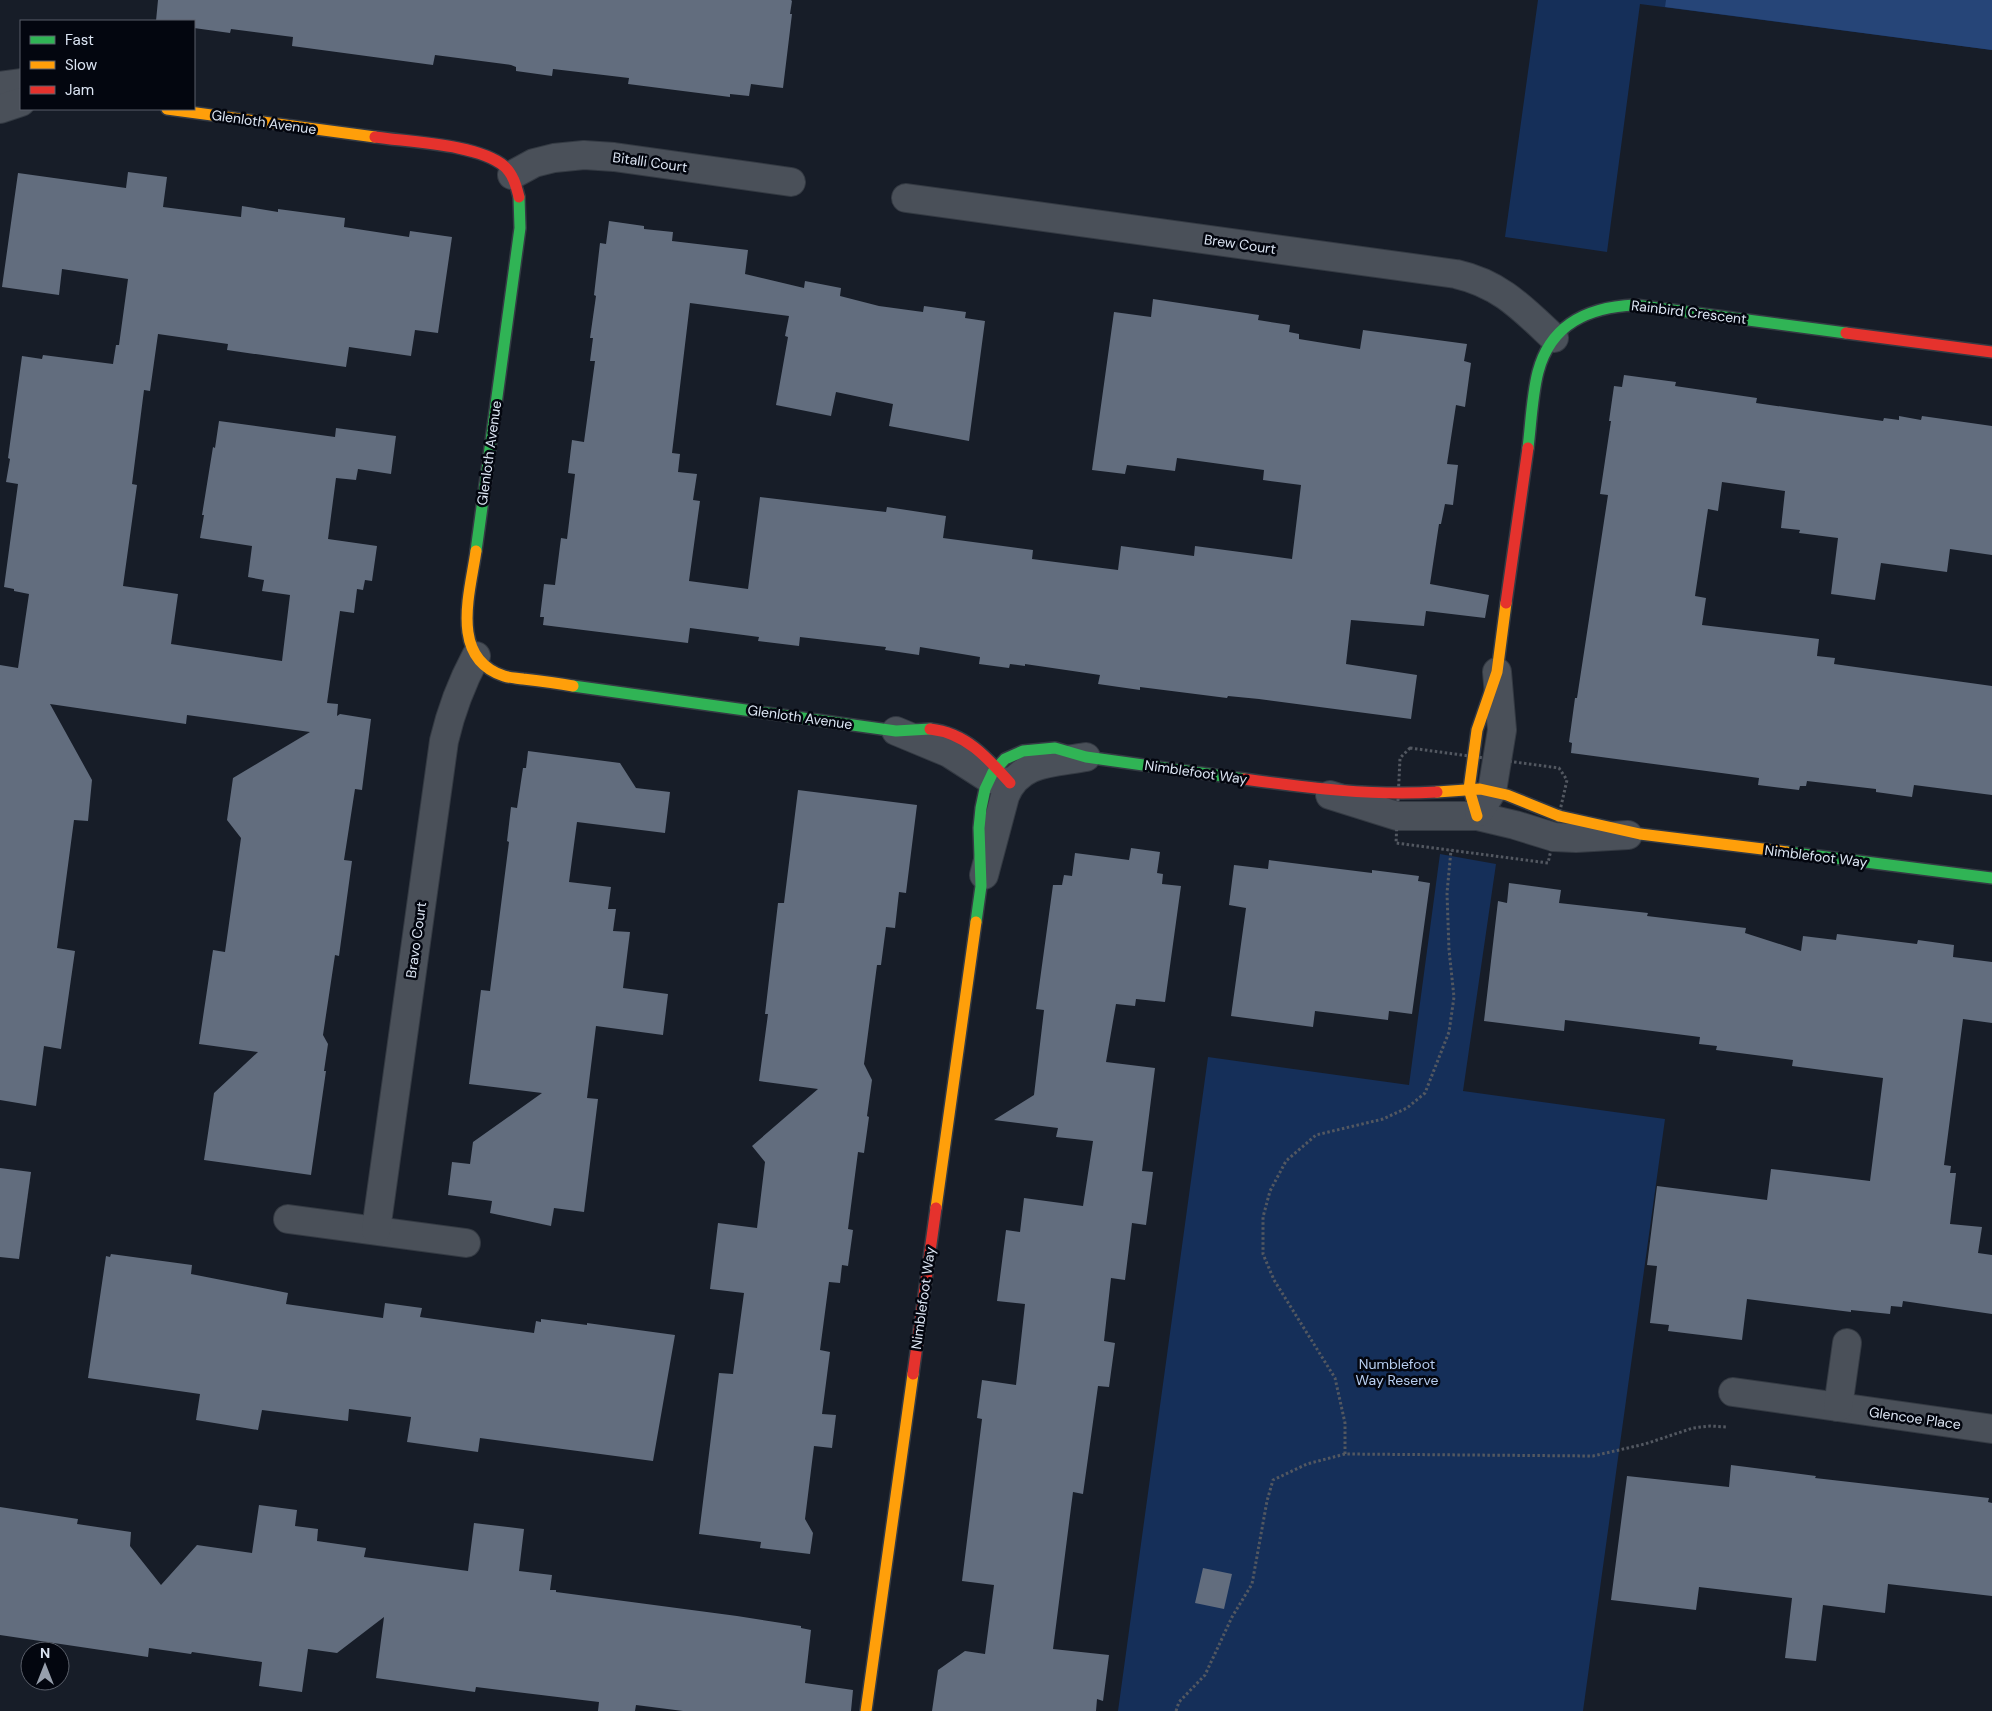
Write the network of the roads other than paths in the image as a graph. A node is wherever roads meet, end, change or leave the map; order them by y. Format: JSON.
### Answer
{"nodes":[{"id":1,"x":20,"y":83,"type":"edge"},
{"id":2,"x":0,"y":86,"type":"edge"},
{"id":3,"x":20,"y":102,"type":"edge"},
{"id":4,"x":0,"y":109,"type":"edge"},
{"id":5,"x":174,"y":110,"type":"edge"},
{"id":6,"x":512,"y":175,"type":"junction"},
{"id":7,"x":791,"y":182,"type":"dead end"},
{"id":8,"x":906,"y":198,"type":"dead end"},
{"id":9,"x":1554,"y":338,"type":"junction"},
{"id":10,"x":1992,"y":352,"type":"edge"},
{"id":11,"x":476,"y":656,"type":"junction"},
{"id":12,"x":1497,"y":672,"type":"joint"},
{"id":13,"x":896,"y":731,"type":"joint"},
{"id":14,"x":1086,"y":757,"type":"joint"},
{"id":15,"x":998,"y":776,"type":"junction"},
{"id":16,"x":1306,"y":788,"type":"junction"},
{"id":17,"x":1480,"y":790,"type":"junction"},
{"id":18,"x":1477,"y":816,"type":"junction"},
{"id":19,"x":1640,"y":834,"type":"junction"},
{"id":20,"x":1992,"y":878,"type":"edge"},
{"id":21,"x":981,"y":886,"type":"joint"},
{"id":22,"x":288,"y":1219,"type":"dead end"},
{"id":23,"x":376,"y":1230,"type":"junction"},
{"id":24,"x":466,"y":1243,"type":"dead end"},
{"id":25,"x":1847,"y":1343,"type":"dead end"},
{"id":26,"x":1733,"y":1392,"type":"dead end"},
{"id":27,"x":1838,"y":1407,"type":"junction"},
{"id":28,"x":1992,"y":1429,"type":"edge"},
{"id":29,"x":866,"y":1711,"type":"edge"}],
"edges":[{"from":1,"to":2,"type":"street"},
{"from":3,"to":4,"type":"street"},
{"from":5,"to":6,"type":"street","name":"Glenloth Avenue"},
{"from":6,"to":7,"type":"street","name":"Bitalli Court"},
{"from":6,"to":11,"type":"street","name":"Glenloth Avenue"},
{"from":8,"to":9,"type":"street","name":"Brew Court"},
{"from":9,"to":10,"type":"street","name":"Rainbird Crescent"},
{"from":9,"to":12,"type":"street","name":"Rainbird Crescent"},
{"from":11,"to":13,"type":"street","name":"Glenloth Avenue"},
{"from":11,"to":23,"type":"street","name":"Bravo Court"},
{"from":12,"to":17,"type":"street","name":"Rainbird Crescent"},
{"from":13,"to":15,"type":"street","name":"Glenloth Avenue"},
{"from":14,"to":15,"type":"street","name":"Nimblefoot Way"},
{"from":14,"to":16,"type":"street","name":"Nimblefoot Way"},
{"from":15,"to":21,"type":"street","name":"Nimblefoot Way"},
{"from":16,"to":17,"type":"street","name":"Nimblefoot Way"},
{"from":16,"to":18,"type":"street","name":"Nimblefoot Way"},
{"from":17,"to":18,"type":"street","name":"Rainbird Crescent"},
{"from":17,"to":19,"type":"street","name":"Nimblefoot Way"},
{"from":18,"to":19,"type":"street","name":"Nimblefoot Way"},
{"from":19,"to":20,"type":"street","name":"Nimblefoot Way"},
{"from":21,"to":29,"type":"street","name":"Nimblefoot Way"},
{"from":22,"to":23,"type":"street"},
{"from":23,"to":24,"type":"street"},
{"from":25,"to":27,"type":"street"},
{"from":26,"to":27,"type":"street","name":"Glencoe Place"},
{"from":27,"to":28,"type":"street","name":"Glencoe Place"}]}
